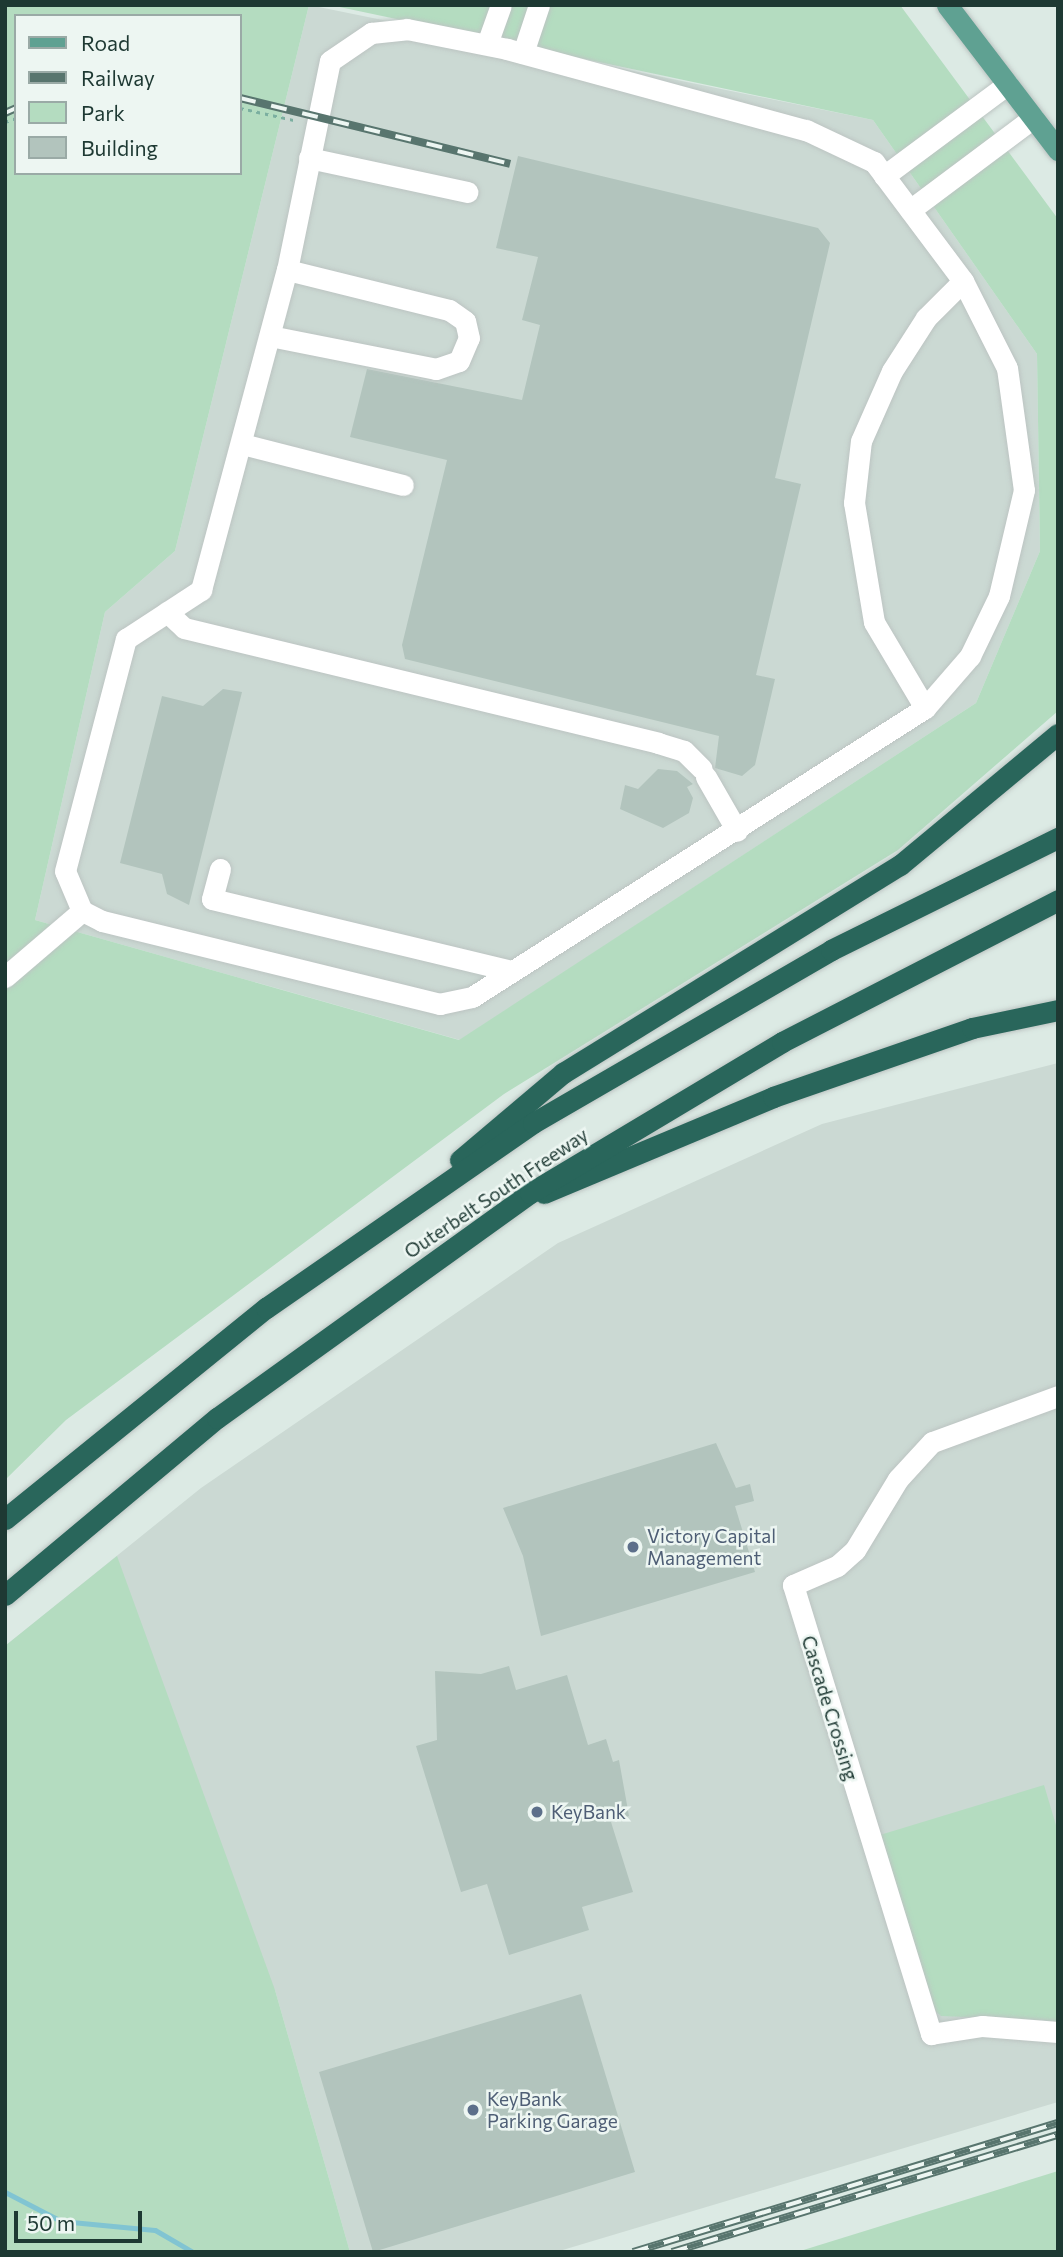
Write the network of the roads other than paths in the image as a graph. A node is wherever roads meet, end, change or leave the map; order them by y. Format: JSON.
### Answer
{"nodes":[{"id":1,"x":501,"y":5,"type":"edge"},
{"id":2,"x":539,"y":5,"type":"edge"},
{"id":3,"x":947,"y":5,"type":"edge"},
{"id":4,"x":487,"y":44,"type":"junction"},
{"id":5,"x":523,"y":53,"type":"junction"},
{"id":6,"x":1008,"y":84,"type":"junction"},
{"id":7,"x":1033,"y":118,"type":"junction"},
{"id":8,"x":1058,"y":150,"type":"edge"},
{"id":9,"x":309,"y":158,"type":"junction"},
{"id":10,"x":884,"y":176,"type":"junction"},
{"id":11,"x":467,"y":192,"type":"dead end"},
{"id":12,"x":910,"y":210,"type":"junction"},
{"id":13,"x":287,"y":270,"type":"junction"},
{"id":14,"x":963,"y":281,"type":"junction"},
{"id":15,"x":270,"y":336,"type":"junction"},
{"id":16,"x":242,"y":444,"type":"junction"},
{"id":17,"x":402,"y":485,"type":"dead end"},
{"id":18,"x":167,"y":612,"type":"junction"},
{"id":19,"x":925,"y":708,"type":"junction"},
{"id":20,"x":1058,"y":734,"type":"edge"},
{"id":21,"x":737,"y":831,"type":"junction"},
{"id":22,"x":1058,"y":838,"type":"edge"},
{"id":23,"x":220,"y":869,"type":"dead end"},
{"id":24,"x":1058,"y":900,"type":"edge"},
{"id":25,"x":82,"y":911,"type":"junction"},
{"id":26,"x":513,"y":971,"type":"junction"},
{"id":27,"x":5,"y":977,"type":"edge"},
{"id":28,"x":1058,"y":1010,"type":"edge"},
{"id":29,"x":530,"y":1193,"type":"junction"},
{"id":30,"x":424,"y":1196,"type":"junction"},
{"id":31,"x":1058,"y":1396,"type":"edge"},
{"id":32,"x":5,"y":1519,"type":"edge"},
{"id":33,"x":5,"y":1595,"type":"edge"},
{"id":34,"x":1058,"y":2032,"type":"edge"}],
"edges":[{"from":1,"to":4,"type":"lane"},
{"from":2,"to":5,"type":"lane"},
{"from":3,"to":6,"type":"main road"},
{"from":4,"to":5,"type":"lane"},
{"from":4,"to":9,"type":"lane"},
{"from":5,"to":10,"type":"lane"},
{"from":6,"to":7,"type":"main road"},
{"from":6,"to":10,"type":"lane"},
{"from":7,"to":8,"type":"main road"},
{"from":7,"to":12,"type":"lane"},
{"from":9,"to":11,"type":"lane"},
{"from":9,"to":13,"type":"lane"},
{"from":10,"to":12,"type":"lane"},
{"from":12,"to":14,"type":"lane"},
{"from":13,"to":15,"type":"lane"},
{"from":13,"to":15,"type":"lane"},
{"from":14,"to":19,"type":"lane"},
{"from":14,"to":19,"type":"lane"},
{"from":15,"to":16,"type":"lane"},
{"from":16,"to":17,"type":"lane"},
{"from":16,"to":18,"type":"lane"},
{"from":18,"to":21,"type":"lane"},
{"from":18,"to":25,"type":"lane"},
{"from":19,"to":21,"type":"lane"},
{"from":20,"to":30,"type":"highway"},
{"from":21,"to":26,"type":"lane"},
{"from":22,"to":30,"type":"highway","name":"Outerbelt South Freeway"},
{"from":23,"to":26,"type":"lane"},
{"from":24,"to":29,"type":"highway","name":"Outerbelt South Freeway"},
{"from":25,"to":26,"type":"lane"},
{"from":25,"to":27,"type":"lane"},
{"from":28,"to":29,"type":"highway"},
{"from":29,"to":33,"type":"highway","name":"Outerbelt South Freeway"},
{"from":30,"to":32,"type":"highway","name":"Outerbelt South Freeway"},
{"from":31,"to":34,"type":"lane","name":"Cascade Crossing"}]}
